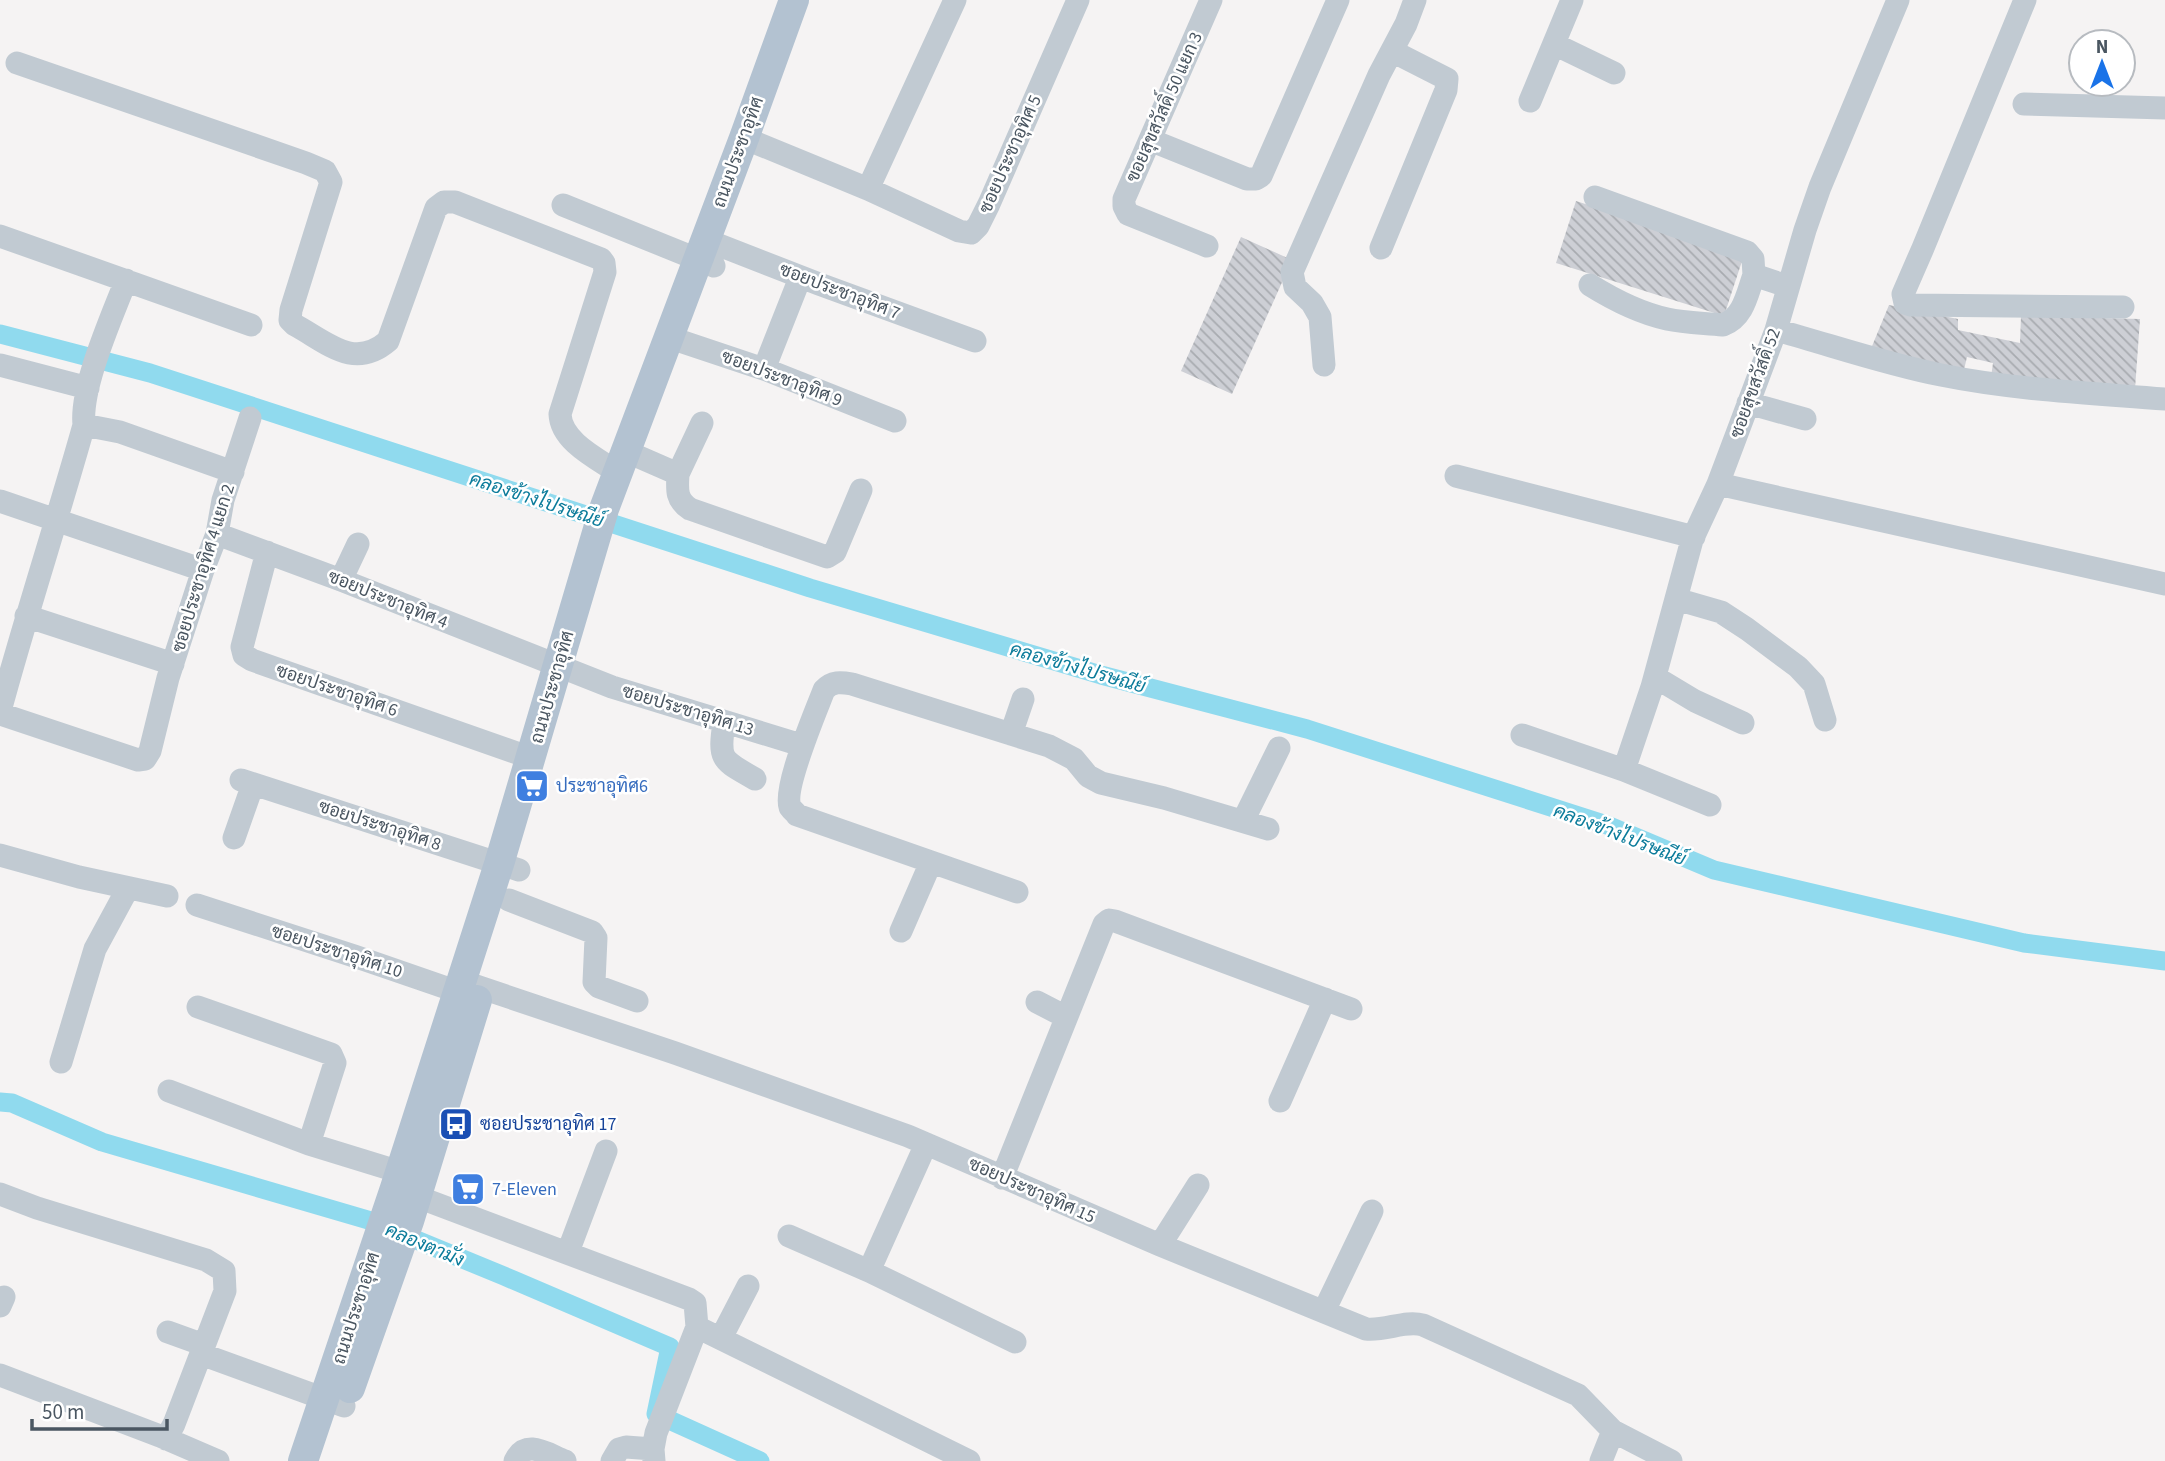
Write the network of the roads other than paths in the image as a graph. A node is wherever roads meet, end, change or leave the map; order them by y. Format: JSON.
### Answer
{"nodes":[{"id":1,"x":793,"y":0,"type":"edge"},
{"id":2,"x":813,"y":0,"type":"edge"},
{"id":3,"x":955,"y":0,"type":"edge"},
{"id":4,"x":1078,"y":0,"type":"edge"},
{"id":5,"x":1211,"y":0,"type":"edge"},
{"id":6,"x":1338,"y":0,"type":"edge"},
{"id":7,"x":1415,"y":0,"type":"edge"},
{"id":8,"x":1572,"y":0,"type":"edge"},
{"id":9,"x":1898,"y":0,"type":"edge"},
{"id":10,"x":2025,"y":0,"type":"edge"},
{"id":11,"x":1554,"y":44,"type":"junction"},
{"id":12,"x":1392,"y":51,"type":"junction"},
{"id":13,"x":17,"y":62,"type":"dead end"},
{"id":14,"x":1614,"y":73,"type":"dead end"},
{"id":15,"x":1530,"y":101,"type":"dead end"},
{"id":16,"x":2024,"y":104,"type":"dead end"},
{"id":17,"x":2165,"y":108,"type":"edge"},
{"id":18,"x":1150,"y":140,"type":"junction"},
{"id":19,"x":752,"y":141,"type":"junction"},
{"id":20,"x":868,"y":189,"type":"junction"},
{"id":21,"x":1595,"y":197,"type":"dead end"},
{"id":22,"x":563,"y":205,"type":"dead end"},
{"id":23,"x":0,"y":236,"type":"edge"},
{"id":24,"x":1207,"y":246,"type":"dead end"},
{"id":25,"x":1381,"y":247,"type":"dead end"},
{"id":26,"x":710,"y":253,"type":"junction"},
{"id":27,"x":1754,"y":275,"type":"junction"},
{"id":28,"x":126,"y":280,"type":"junction"},
{"id":29,"x":1590,"y":285,"type":"dead end"},
{"id":30,"x":1787,"y":286,"type":"junction"},
{"id":31,"x":796,"y":288,"type":"dead end"},
{"id":32,"x":2123,"y":307,"type":"dead end"},
{"id":33,"x":251,"y":325,"type":"dead end"},
{"id":34,"x":1776,"y":330,"type":"junction"},
{"id":35,"x":676,"y":339,"type":"junction"},
{"id":36,"x":975,"y":341,"type":"dead end"},
{"id":37,"x":0,"y":365,"type":"edge"},
{"id":38,"x":1324,"y":365,"type":"dead end"},
{"id":39,"x":764,"y":369,"type":"junction"},
{"id":40,"x":88,"y":388,"type":"junction"},
{"id":41,"x":2165,"y":398,"type":"edge"},
{"id":42,"x":1748,"y":403,"type":"junction"},
{"id":43,"x":250,"y":418,"type":"dead end"},
{"id":44,"x":1805,"y":419,"type":"dead end"},
{"id":45,"x":895,"y":421,"type":"dead end"},
{"id":46,"x":702,"y":423,"type":"dead end"},
{"id":47,"x":84,"y":425,"type":"junction"},
{"id":48,"x":628,"y":465,"type":"junction"},
{"id":49,"x":233,"y":472,"type":"junction"},
{"id":50,"x":678,"y":474,"type":"junction"},
{"id":51,"x":1456,"y":476,"type":"dead end"},
{"id":52,"x":1718,"y":484,"type":"junction"},
{"id":53,"x":861,"y":490,"type":"dead end"},
{"id":54,"x":0,"y":501,"type":"edge"},
{"id":55,"x":57,"y":519,"type":"junction"},
{"id":56,"x":217,"y":534,"type":"junction"},
{"id":57,"x":1694,"y":537,"type":"junction"},
{"id":58,"x":358,"y":544,"type":"dead end"},
{"id":59,"x":267,"y":552,"type":"junction"},
{"id":60,"x":203,"y":570,"type":"junction"},
{"id":61,"x":341,"y":580,"type":"junction"},
{"id":62,"x":2165,"y":584,"type":"edge"},
{"id":63,"x":1676,"y":600,"type":"junction"},
{"id":64,"x":26,"y":616,"type":"junction"},
{"id":65,"x":173,"y":664,"type":"junction"},
{"id":66,"x":566,"y":669,"type":"junction"},
{"id":67,"x":1655,"y":677,"type":"junction"},
{"id":68,"x":1023,"y":699,"type":"dead end"},
{"id":69,"x":0,"y":713,"type":"edge"},
{"id":70,"x":1825,"y":720,"type":"dead end"},
{"id":71,"x":724,"y":723,"type":"junction"},
{"id":72,"x":1742,"y":723,"type":"dead end"},
{"id":73,"x":1011,"y":734,"type":"junction"},
{"id":74,"x":1522,"y":735,"type":"dead end"},
{"id":75,"x":802,"y":745,"type":"junction"},
{"id":76,"x":1279,"y":748,"type":"dead end"},
{"id":77,"x":531,"y":758,"type":"junction"},
{"id":78,"x":1624,"y":770,"type":"junction"},
{"id":79,"x":755,"y":779,"type":"dead end"},
{"id":80,"x":1710,"y":805,"type":"dead end"},
{"id":81,"x":1243,"y":821,"type":"junction"},
{"id":82,"x":1268,"y":829,"type":"dead end"},
{"id":83,"x":234,"y":838,"type":"dead end"},
{"id":84,"x":0,"y":855,"type":"edge"},
{"id":85,"x":931,"y":862,"type":"junction"},
{"id":86,"x":509,"y":867,"type":"junction"},
{"id":87,"x":128,"y":888,"type":"junction"},
{"id":88,"x":1017,"y":892,"type":"dead end"},
{"id":89,"x":167,"y":896,"type":"dead end"},
{"id":90,"x":509,"y":900,"type":"junction"},
{"id":91,"x":197,"y":905,"type":"dead end"},
{"id":92,"x":901,"y":931,"type":"dead end"},
{"id":93,"x":469,"y":990,"type":"junction"},
{"id":94,"x":1325,"y":999,"type":"junction"},
{"id":95,"x":637,"y":1001,"type":"dead end"},
{"id":96,"x":1037,"y":1002,"type":"dead end"},
{"id":97,"x":198,"y":1007,"type":"dead end"},
{"id":98,"x":1351,"y":1009,"type":"dead end"},
{"id":99,"x":1066,"y":1017,"type":"junction"},
{"id":100,"x":61,"y":1062,"type":"dead end"},
{"id":101,"x":169,"y":1091,"type":"dead end"},
{"id":102,"x":1280,"y":1101,"type":"dead end"},
{"id":103,"x":309,"y":1144,"type":"junction"},
{"id":104,"x":926,"y":1144,"type":"junction"},
{"id":105,"x":606,"y":1151,"type":"dead end"},
{"id":106,"x":1002,"y":1178,"type":"junction"},
{"id":107,"x":1198,"y":1185,"type":"dead end"},
{"id":108,"x":0,"y":1194,"type":"edge"},
{"id":109,"x":401,"y":1198,"type":"junction"},
{"id":110,"x":1372,"y":1211,"type":"dead end"},
{"id":111,"x":789,"y":1236,"type":"dead end"},
{"id":112,"x":1160,"y":1245,"type":"junction"},
{"id":113,"x":568,"y":1252,"type":"junction"},
{"id":114,"x":869,"y":1271,"type":"junction"},
{"id":115,"x":748,"y":1286,"type":"dead end"},
{"id":116,"x":1324,"y":1311,"type":"junction"},
{"id":117,"x":697,"y":1327,"type":"junction"},
{"id":118,"x":169,"y":1332,"type":"dead end"},
{"id":119,"x":720,"y":1338,"type":"junction"},
{"id":120,"x":1015,"y":1342,"type":"dead end"},
{"id":121,"x":202,"y":1349,"type":"junction"},
{"id":122,"x":0,"y":1375,"type":"edge"},
{"id":123,"x":335,"y":1403,"type":"junction"},
{"id":124,"x":1613,"y":1431,"type":"junction"},
{"id":125,"x":166,"y":1439,"type":"junction"},
{"id":126,"x":654,"y":1448,"type":"edge"},
{"id":127,"x":218,"y":1461,"type":"edge"},
{"id":128,"x":303,"y":1461,"type":"edge"},
{"id":129,"x":325,"y":1461,"type":"edge"},
{"id":130,"x":514,"y":1461,"type":"edge"},
{"id":131,"x":565,"y":1461,"type":"edge"},
{"id":132,"x":612,"y":1461,"type":"edge"},
{"id":133,"x":969,"y":1461,"type":"edge"},
{"id":134,"x":1601,"y":1461,"type":"edge"},
{"id":135,"x":1671,"y":1461,"type":"edge"}],
"edges":[{"from":1,"to":19,"type":"main road","name":"ถนนประชาอุทิศ"},
{"from":2,"to":19,"type":"main road","name":"ถนนประชาอุทิศ"},
{"from":3,"to":20,"type":"street"},
{"from":4,"to":20,"type":"street","name":"ซอยประชาอุทิศ 5"},
{"from":5,"to":18,"type":"street","name":"ฃอยสุขสวัสดิ์ 50 แยก 3"},
{"from":6,"to":18,"type":"street"},
{"from":7,"to":12,"type":"street"},
{"from":8,"to":11,"type":"street"},
{"from":9,"to":30,"type":"street","name":"ซอยสุขสวัสดิ์ 52"},
{"from":10,"to":32,"type":"street"},
{"from":11,"to":14,"type":"street"},
{"from":11,"to":15,"type":"street"},
{"from":12,"to":25,"type":"street"},
{"from":12,"to":38,"type":"street"},
{"from":13,"to":48,"type":"street"},
{"from":16,"to":17,"type":"street"},
{"from":18,"to":24,"type":"street","name":"ฃอยสุขสวัสดิ์ 50 แยก 3"},
{"from":19,"to":20,"type":"street","name":"ซอยประชาอุทิศ 5"},
{"from":19,"to":26,"type":"main road","name":"ถนนประชาอุทิศ"},
{"from":21,"to":27,"type":"street"},
{"from":22,"to":26,"type":"street","name":"ซอยประชาอุทิศ 7"},
{"from":23,"to":28,"type":"street"},
{"from":26,"to":35,"type":"main road","name":"ถนนประชาอุทิศ"},
{"from":26,"to":36,"type":"street","name":"ซอยประชาอุทิศ 7"},
{"from":27,"to":29,"type":"street"},
{"from":27,"to":30,"type":"street"},
{"from":28,"to":33,"type":"street"},
{"from":28,"to":40,"type":"street"},
{"from":30,"to":34,"type":"street","name":"ซอยสุขสวัสดิ์ 52"},
{"from":31,"to":39,"type":"street"},
{"from":34,"to":41,"type":"street"},
{"from":34,"to":42,"type":"street","name":"ซอยสุขสวัสดิ์ 52"},
{"from":35,"to":39,"type":"street","name":"ซอยประชาอุทิศ 9"},
{"from":35,"to":48,"type":"main road","name":"ถนนประชาอุทิศ"},
{"from":37,"to":40,"type":"street"},
{"from":39,"to":45,"type":"street","name":"ซอยประชาอุทิศ 9"},
{"from":40,"to":47,"type":"street"},
{"from":42,"to":44,"type":"street"},
{"from":42,"to":52,"type":"street","name":"ซอยสุขสวัสดิ์ 52"},
{"from":43,"to":49,"type":"street","name":"ซอยประชาอุทิศ 4 แยก 2"},
{"from":46,"to":50,"type":"street"},
{"from":47,"to":49,"type":"street"},
{"from":47,"to":55,"type":"street"},
{"from":48,"to":50,"type":"street"},
{"from":48,"to":66,"type":"main road","name":"ถนนประชาอุทิศ"},
{"from":49,"to":56,"type":"street","name":"ซอยประชาอุทิศ 4 แยก 2"},
{"from":50,"to":53,"type":"street"},
{"from":51,"to":57,"type":"street"},
{"from":52,"to":57,"type":"street","name":"ซอยสุขสวัสดิ์ 52"},
{"from":52,"to":62,"type":"street"},
{"from":54,"to":55,"type":"street"},
{"from":55,"to":60,"type":"street"},
{"from":55,"to":64,"type":"street"},
{"from":56,"to":59,"type":"street","name":"ซอยประชาอุทิศ 4"},
{"from":56,"to":60,"type":"street","name":"ซอยประชาอุทิศ 4 แยก 2"},
{"from":57,"to":63,"type":"street","name":"ซอยสุขสวัสดิ์ 52"},
{"from":58,"to":61,"type":"street"},
{"from":59,"to":61,"type":"street","name":"ซอยประชาอุทิศ 4"},
{"from":59,"to":77,"type":"street","name":"ซอยประชาอุทิศ 6"},
{"from":60,"to":65,"type":"street","name":"ซอยประชาอุทิศ 4 แยก 2"},
{"from":61,"to":66,"type":"street","name":"ซอยประชาอุทิศ 4"},
{"from":63,"to":67,"type":"street","name":"ซอยสุขสวัสดิ์ 52"},
{"from":63,"to":70,"type":"street"},
{"from":64,"to":65,"type":"street"},
{"from":64,"to":69,"type":"street"},
{"from":65,"to":69,"type":"street","name":"ซอยประชาอุทิศ 4 แยก 2"},
{"from":66,"to":71,"type":"street","name":"ซอยประชาอุทิศ 13"},
{"from":66,"to":77,"type":"main road","name":"ถนนประชาอุทิศ"},
{"from":66,"to":86,"type":"main road","name":"ถนนประชาอุทิศ"},
{"from":67,"to":72,"type":"street"},
{"from":67,"to":78,"type":"street","name":"ซอยสุขสวัสดิ์ 52"},
{"from":68,"to":73,"type":"street"},
{"from":71,"to":75,"type":"street","name":"ซอยประชาอุทิศ 13"},
{"from":71,"to":79,"type":"street"},
{"from":73,"to":75,"type":"street"},
{"from":73,"to":81,"type":"street"},
{"from":74,"to":78,"type":"street"},
{"from":75,"to":85,"type":"street"},
{"from":76,"to":81,"type":"street"},
{"from":77,"to":86,"type":"main road","name":"ถนนประชาอุทิศ"},
{"from":78,"to":80,"type":"street"},
{"from":81,"to":82,"type":"street"},
{"from":83,"to":86,"type":"street","name":"ซอยประชาอุทิศ 8"},
{"from":84,"to":87,"type":"street"},
{"from":85,"to":88,"type":"street"},
{"from":85,"to":92,"type":"street"},
{"from":86,"to":90,"type":"main road","name":"ถนนประชาอุทิศ"},
{"from":86,"to":93,"type":"main road","name":"ถนนประชาอุทิศ"},
{"from":87,"to":89,"type":"street"},
{"from":87,"to":100,"type":"street"},
{"from":90,"to":93,"type":"main road","name":"ถนนประชาอุทิศ"},
{"from":90,"to":95,"type":"street"},
{"from":91,"to":93,"type":"street","name":"ซอยประชาอุทิศ 10"},
{"from":93,"to":104,"type":"street","name":"ซอยประชาอุทิศ 15"},
{"from":93,"to":109,"type":"main road","name":"ถนนประชาอุทิศ"},
{"from":94,"to":98,"type":"street"},
{"from":94,"to":99,"type":"street"},
{"from":94,"to":102,"type":"street"},
{"from":96,"to":99,"type":"street"},
{"from":97,"to":103,"type":"street"},
{"from":99,"to":106,"type":"street"},
{"from":101,"to":103,"type":"street"},
{"from":103,"to":109,"type":"street"},
{"from":104,"to":106,"type":"street","name":"ซอยประชาอุทิศ 15"},
{"from":104,"to":114,"type":"street"},
{"from":105,"to":113,"type":"street"},
{"from":106,"to":112,"type":"street","name":"ซอยประชาอุทิศ 15"},
{"from":107,"to":112,"type":"street"},
{"from":108,"to":121,"type":"street"},
{"from":109,"to":113,"type":"street"},
{"from":109,"to":123,"type":"main road","name":"ถนนประชาอุทิศ"},
{"from":110,"to":116,"type":"street"},
{"from":111,"to":114,"type":"street"},
{"from":112,"to":116,"type":"street","name":"ซอยประชาอุทิศ 15"},
{"from":113,"to":117,"type":"street"},
{"from":114,"to":120,"type":"street"},
{"from":115,"to":119,"type":"street"},
{"from":116,"to":124,"type":"street","name":"ซอยประชาอุทิศ 15"},
{"from":117,"to":119,"type":"street"},
{"from":117,"to":126,"type":"street"},
{"from":118,"to":121,"type":"street"},
{"from":119,"to":133,"type":"street"},
{"from":121,"to":123,"type":"street"},
{"from":121,"to":125,"type":"street"},
{"from":122,"to":125,"type":"street"},
{"from":123,"to":128,"type":"main road","name":"ถนนประชาอุทิศ"},
{"from":123,"to":129,"type":"main road","name":"ถนนประชาอุทิศ"},
{"from":124,"to":134,"type":"street"},
{"from":124,"to":135,"type":"street"},
{"from":125,"to":127,"type":"street"},
{"from":126,"to":132,"type":"street"},
{"from":130,"to":131,"type":"street"}]}
